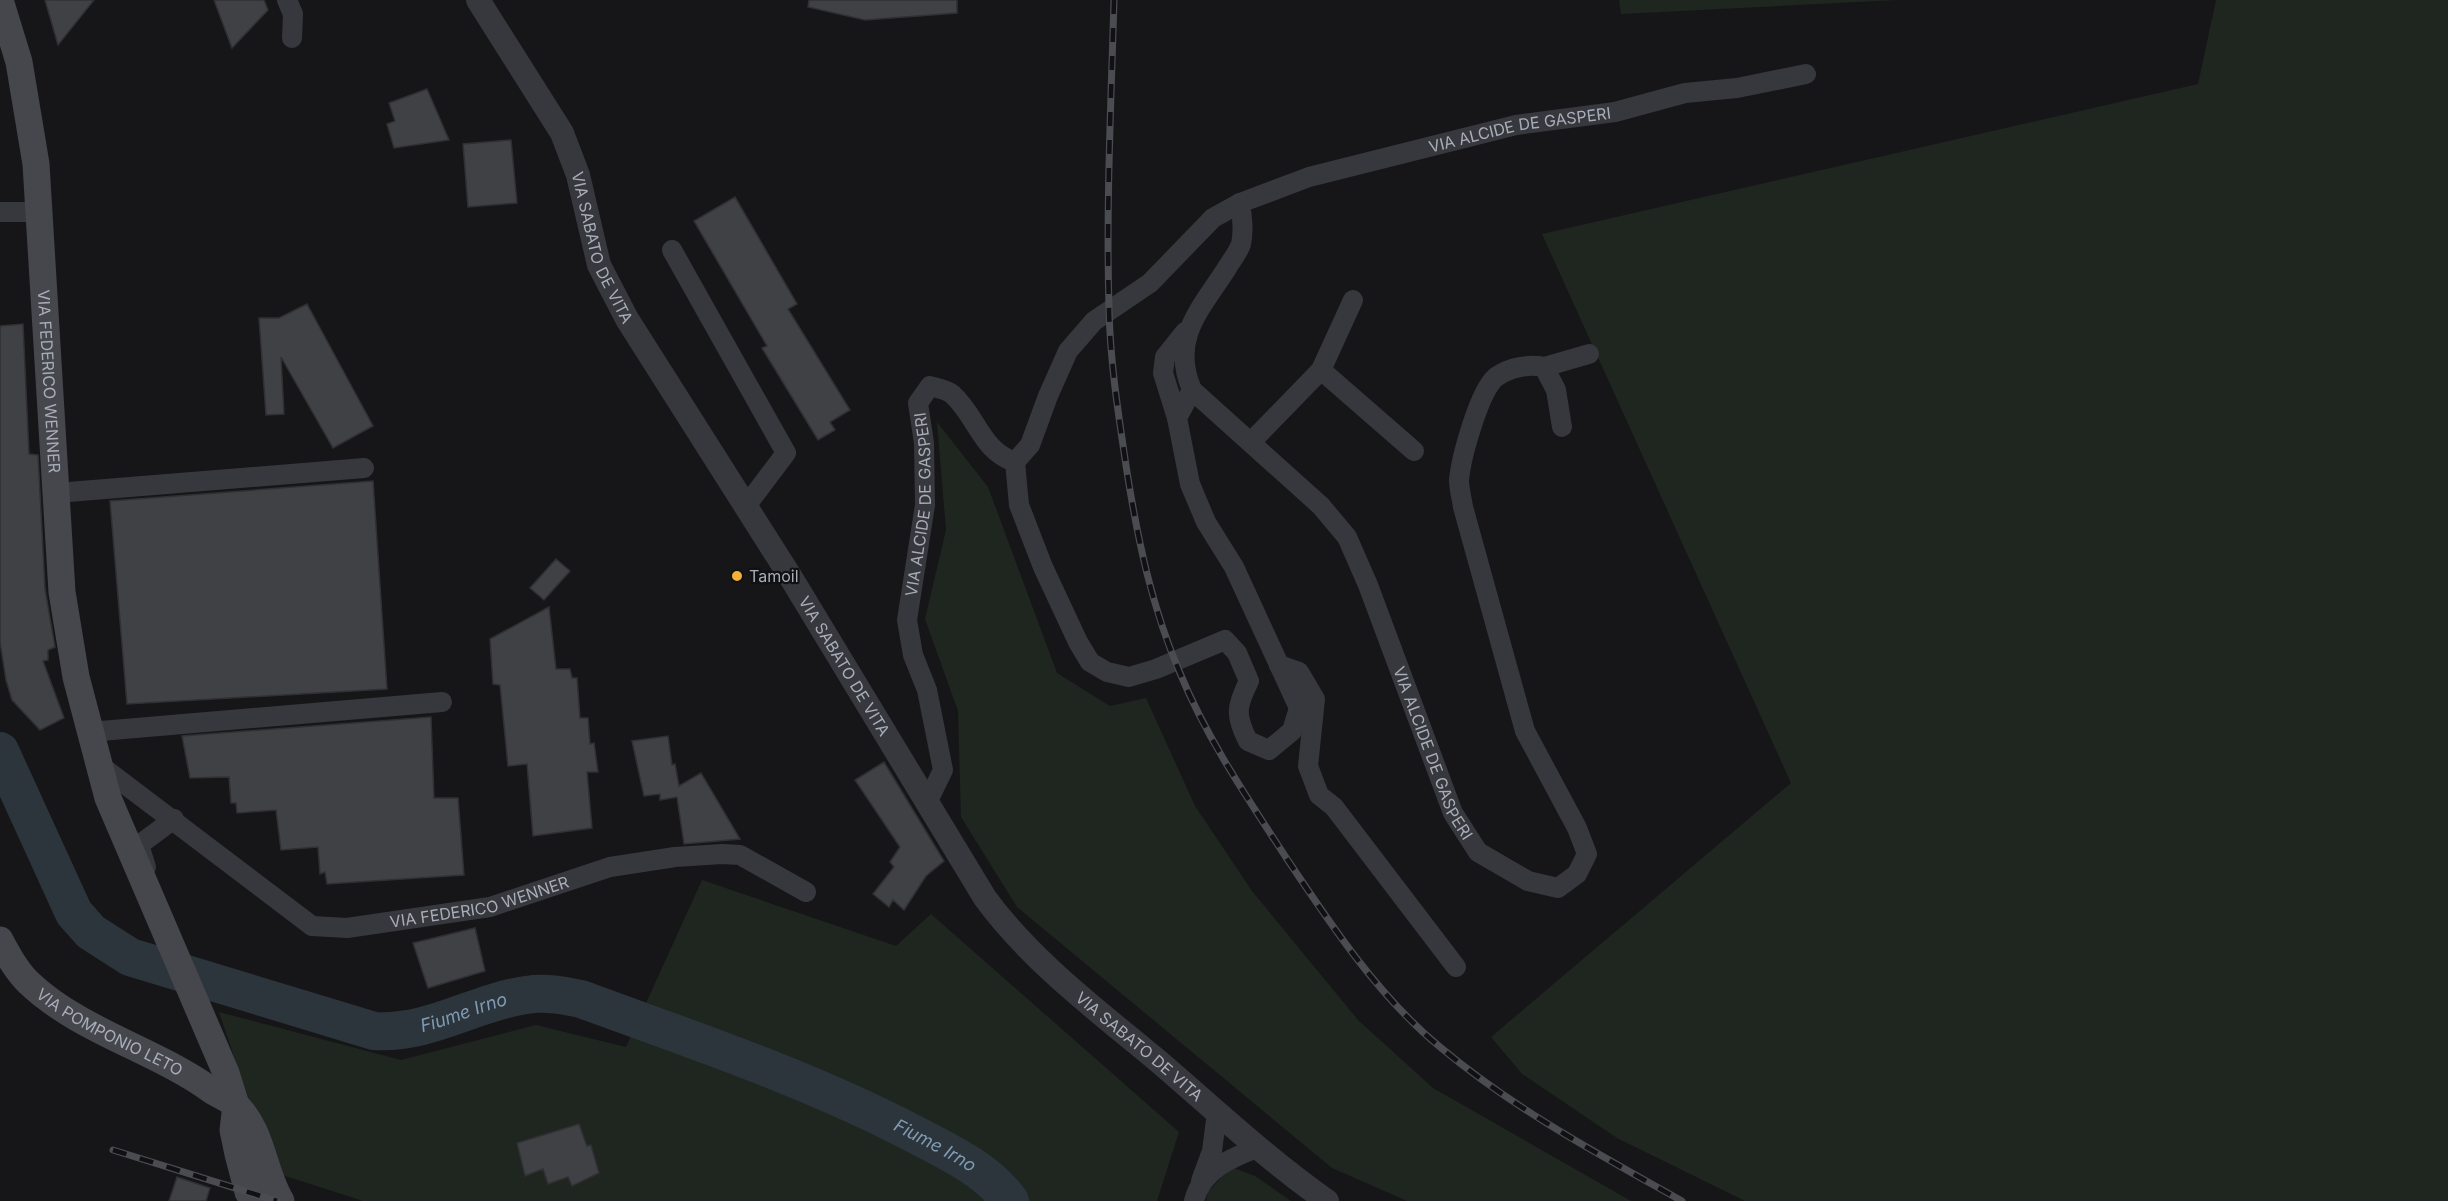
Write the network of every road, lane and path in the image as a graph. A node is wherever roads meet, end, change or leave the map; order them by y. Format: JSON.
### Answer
{"nodes":[{"id":1,"x":0,"y":0,"type":"edge"},
{"id":2,"x":287,"y":0,"type":"edge"},
{"id":3,"x":478,"y":0,"type":"edge"},
{"id":4,"x":291,"y":38,"type":"dead end"},
{"id":5,"x":1806,"y":74,"type":"dead end"},
{"id":6,"x":1240,"y":203,"type":"junction"},
{"id":7,"x":0,"y":212,"type":"edge"},
{"id":8,"x":40,"y":212,"type":"junction"},
{"id":9,"x":672,"y":250,"type":"dead end"},
{"id":10,"x":1353,"y":300,"type":"dead end"},
{"id":11,"x":1190,"y":325,"type":"junction"},
{"id":12,"x":1589,"y":354,"type":"dead end"},
{"id":13,"x":1544,"y":367,"type":"junction"},
{"id":14,"x":1321,"y":370,"type":"junction"},
{"id":15,"x":1192,"y":390,"type":"junction"},
{"id":16,"x":1177,"y":418,"type":"junction"},
{"id":17,"x":1562,"y":427,"type":"dead end"},
{"id":18,"x":1252,"y":441,"type":"junction"},
{"id":19,"x":1414,"y":451,"type":"dead end"},
{"id":20,"x":1015,"y":462,"type":"junction"},
{"id":21,"x":364,"y":468,"type":"dead end"},
{"id":22,"x":56,"y":492,"type":"junction"},
{"id":23,"x":746,"y":506,"type":"junction"},
{"id":24,"x":1279,"y":665,"type":"junction"},
{"id":25,"x":442,"y":702,"type":"dead end"},
{"id":26,"x":89,"y":732,"type":"junction"},
{"id":27,"x":97,"y":763,"type":"junction"},
{"id":28,"x":927,"y":803,"type":"junction"},
{"id":29,"x":174,"y":819,"type":"junction"},
{"id":30,"x":806,"y":892,"type":"dead end"},
{"id":31,"x":164,"y":929,"type":"junction"},
{"id":32,"x":0,"y":940,"type":"edge"},
{"id":33,"x":1456,"y":968,"type":"dead end"},
{"id":34,"x":236,"y":1105,"type":"junction"},
{"id":35,"x":1217,"y":1112,"type":"junction"},
{"id":36,"x":1259,"y":1147,"type":"junction"},
{"id":37,"x":1201,"y":1180,"type":"junction"},
{"id":38,"x":254,"y":1201,"type":"edge"},
{"id":39,"x":281,"y":1201,"type":"edge"},
{"id":40,"x":1194,"y":1201,"type":"edge"},
{"id":41,"x":1327,"y":1201,"type":"edge"}],
"edges":[{"from":1,"to":8,"type":"main road","name":"VIA FEDERICO WENNER"},
{"from":2,"to":4,"type":"street"},
{"from":3,"to":23,"type":"street","name":"VIA SABATO DE VITA"},
{"from":5,"to":6,"type":"street","name":"VIA ALCIDE DE GASPERI"},
{"from":6,"to":11,"type":"street"},
{"from":6,"to":20,"type":"street","name":"VIA ALCIDE DE GASPERI"},
{"from":7,"to":8,"type":"street"},
{"from":8,"to":22,"type":"main road","name":"VIA FEDERICO WENNER"},
{"from":9,"to":23,"type":"street"},
{"from":10,"to":14,"type":"street"},
{"from":11,"to":15,"type":"street"},
{"from":11,"to":16,"type":"street"},
{"from":12,"to":13,"type":"street"},
{"from":13,"to":17,"type":"street"},
{"from":13,"to":18,"type":"street","name":"VIA ALCIDE DE GASPERI"},
{"from":14,"to":18,"type":"street"},
{"from":14,"to":19,"type":"street"},
{"from":15,"to":16,"type":"street"},
{"from":15,"to":18,"type":"street","name":"VIA ALCIDE DE GASPERI"},
{"from":16,"to":24,"type":"street"},
{"from":20,"to":24,"type":"street"},
{"from":20,"to":28,"type":"street","name":"VIA ALCIDE DE GASPERI"},
{"from":21,"to":22,"type":"street"},
{"from":22,"to":26,"type":"main road","name":"VIA FEDERICO WENNER"},
{"from":23,"to":28,"type":"street","name":"VIA SABATO DE VITA"},
{"from":24,"to":33,"type":"street"},
{"from":25,"to":26,"type":"street"},
{"from":26,"to":27,"type":"main road","name":"VIA FEDERICO WENNER"},
{"from":27,"to":29,"type":"street","name":"VIA FEDERICO WENNER"},
{"from":27,"to":31,"type":"main road","name":"VIA FEDERICO WENNER"},
{"from":28,"to":35,"type":"street","name":"VIA SABATO DE VITA"},
{"from":29,"to":30,"type":"street","name":"VIA FEDERICO WENNER"},
{"from":29,"to":31,"type":"street","name":"VIA FEDERICO WENNER"},
{"from":31,"to":34,"type":"main road","name":"VIA FEDERICO WENNER"},
{"from":32,"to":34,"type":"main road","name":"VIA POMPONIO LETO"},
{"from":34,"to":38,"type":"main road","name":"VIA FEDERICO WENNER"},
{"from":34,"to":39,"type":"main road"},
{"from":35,"to":36,"type":"street","name":"VIA SABATO DE VITA"},
{"from":35,"to":37,"type":"street"},
{"from":36,"to":37,"type":"street"},
{"from":36,"to":41,"type":"street","name":"VIA SABATO DE VITA"},
{"from":37,"to":40,"type":"street"}]}
